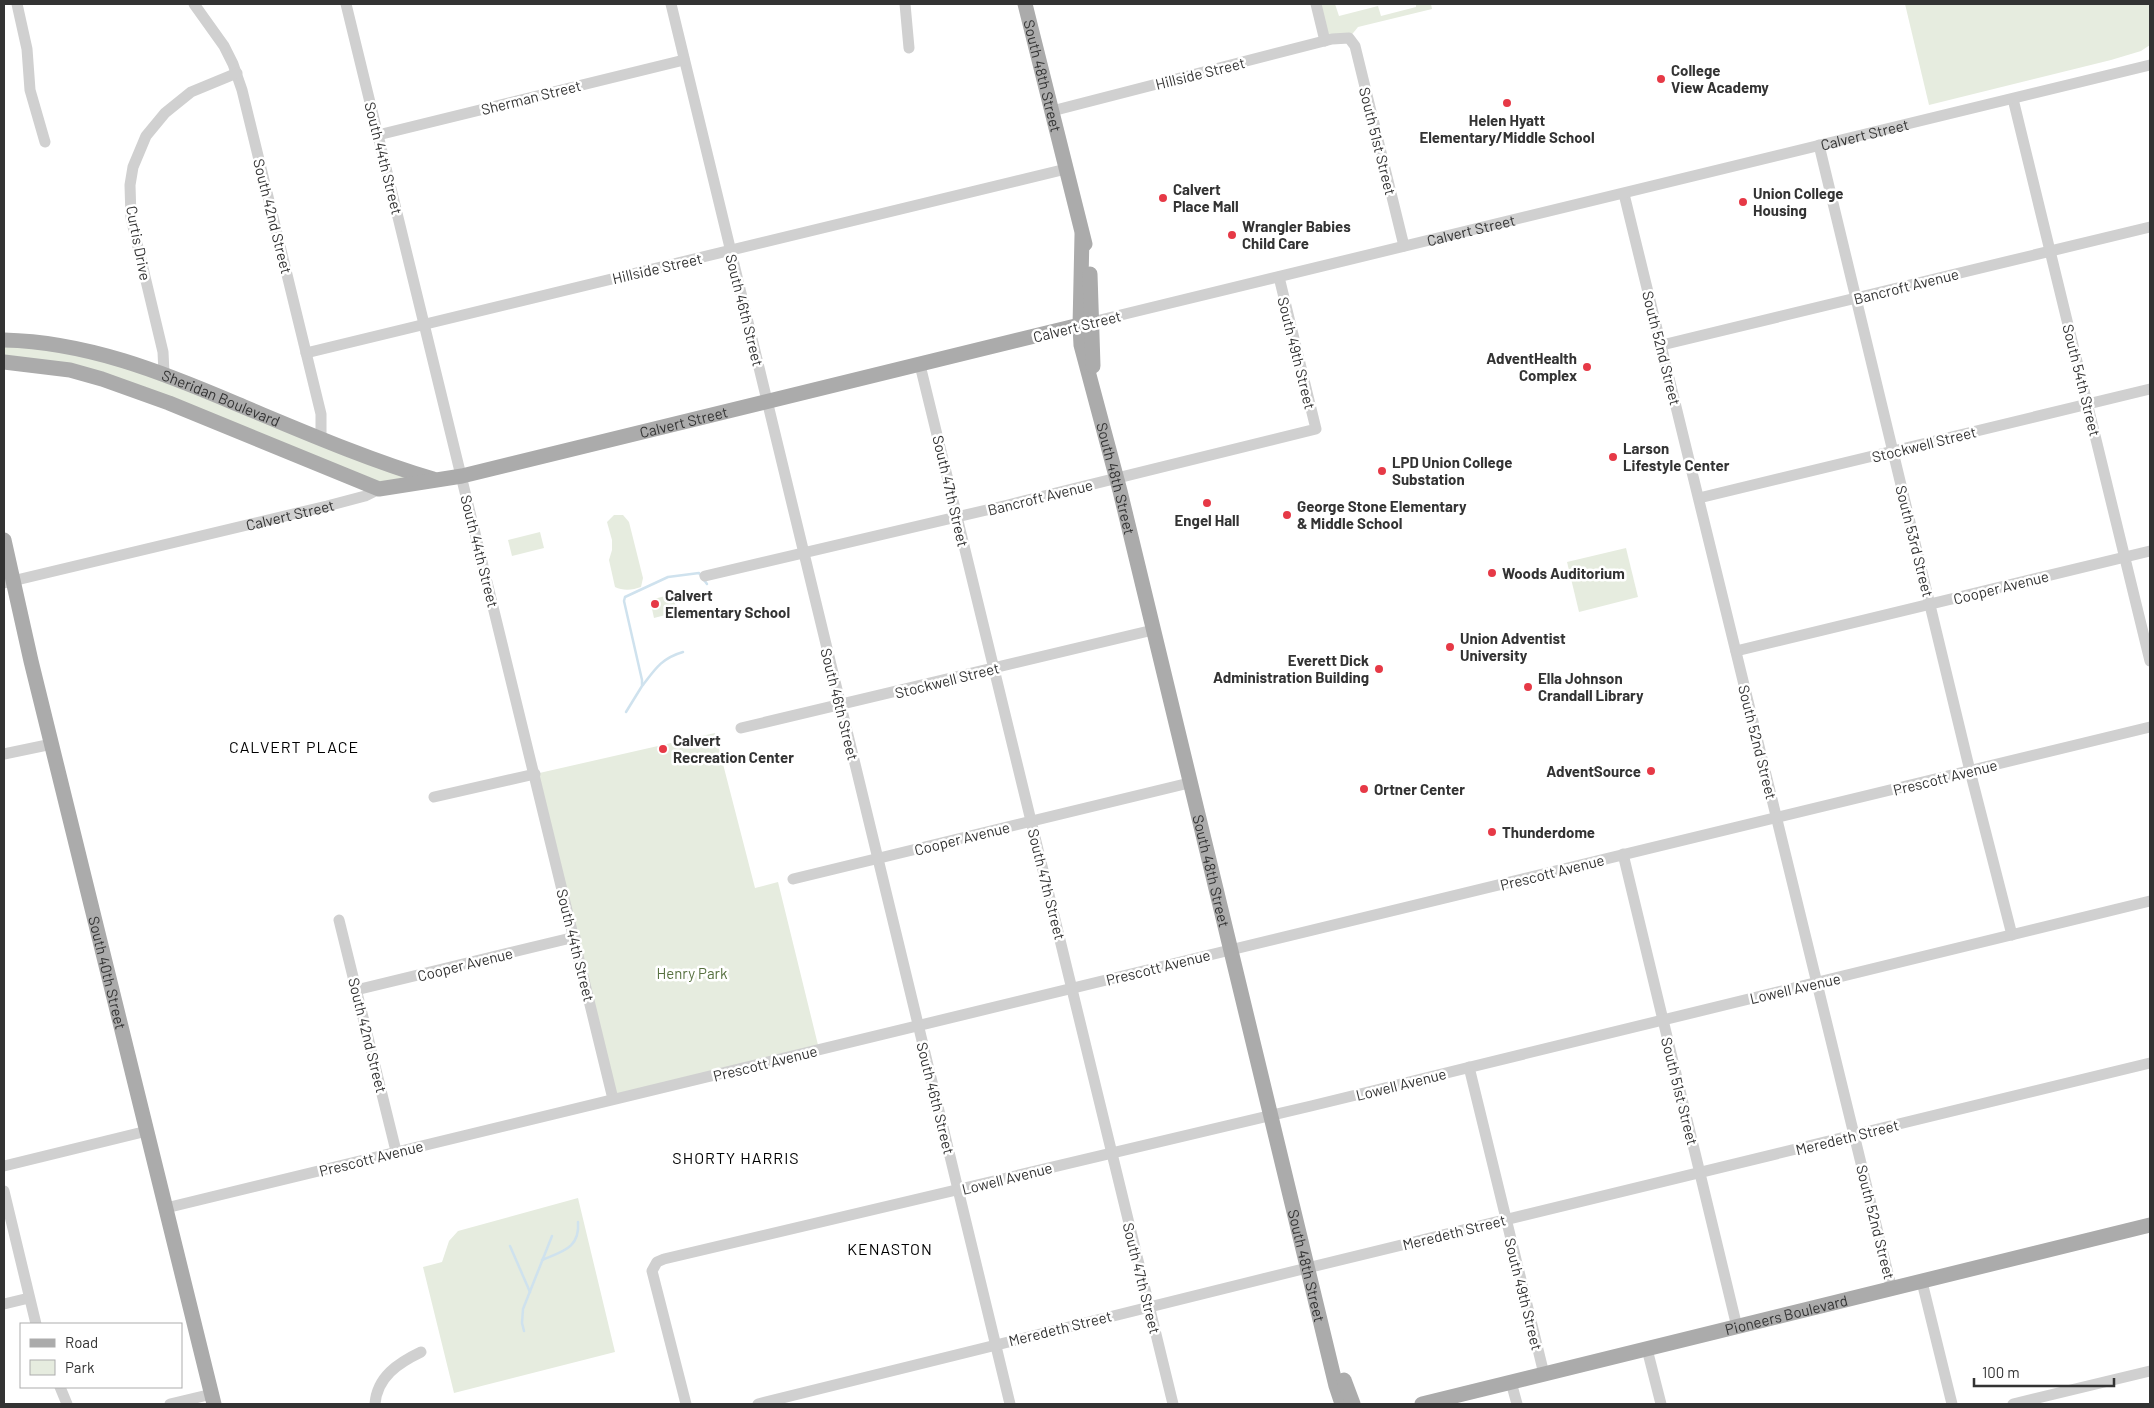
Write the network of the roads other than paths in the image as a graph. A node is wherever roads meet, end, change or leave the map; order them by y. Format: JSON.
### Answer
{"nodes":[{"id":1,"x":17,"y":4,"type":"edge"},
{"id":2,"x":194,"y":4,"type":"edge"},
{"id":3,"x":346,"y":4,"type":"edge"},
{"id":4,"x":671,"y":4,"type":"edge"},
{"id":5,"x":905,"y":4,"type":"edge"},
{"id":6,"x":1025,"y":4,"type":"edge"},
{"id":7,"x":1316,"y":4,"type":"edge"},
{"id":8,"x":1349,"y":38,"type":"joint"},
{"id":9,"x":1325,"y":41,"type":"junction"},
{"id":10,"x":909,"y":48,"type":"dead end"},
{"id":11,"x":684,"y":60,"type":"junction"},
{"id":12,"x":2150,"y":65,"type":"edge"},
{"id":13,"x":237,"y":73,"type":"junction"},
{"id":14,"x":2013,"y":99,"type":"junction"},
{"id":15,"x":1052,"y":111,"type":"junction"},
{"id":16,"x":378,"y":135,"type":"junction"},
{"id":17,"x":44,"y":142,"type":"dead end"},
{"id":18,"x":1819,"y":146,"type":"junction"},
{"id":19,"x":1066,"y":169,"type":"junction"},
{"id":20,"x":1624,"y":194,"type":"junction"},
{"id":21,"x":2150,"y":227,"type":"edge"},
{"id":22,"x":1404,"y":246,"type":"junction"},
{"id":23,"x":731,"y":250,"type":"junction"},
{"id":24,"x":2051,"y":251,"type":"junction"},
{"id":25,"x":1279,"y":277,"type":"junction"},
{"id":26,"x":1856,"y":298,"type":"junction"},
{"id":27,"x":424,"y":324,"type":"junction"},
{"id":28,"x":1086,"y":324,"type":"junction"},
{"id":29,"x":4,"y":340,"type":"edge"},
{"id":30,"x":1662,"y":345,"type":"junction"},
{"id":31,"x":306,"y":352,"type":"junction"},
{"id":32,"x":4,"y":362,"type":"edge"},
{"id":33,"x":920,"y":365,"type":"junction"},
{"id":34,"x":164,"y":373,"type":"junction"},
{"id":35,"x":2150,"y":389,"type":"edge"},
{"id":36,"x":768,"y":402,"type":"junction"},
{"id":37,"x":2088,"y":404,"type":"junction"},
{"id":38,"x":1316,"y":428,"type":"joint"},
{"id":39,"x":321,"y":439,"type":"junction"},
{"id":40,"x":1893,"y":451,"type":"junction"},
{"id":41,"x":462,"y":476,"type":"junction"},
{"id":42,"x":1117,"y":478,"type":"junction"},
{"id":43,"x":433,"y":479,"type":"junction"},
{"id":44,"x":380,"y":489,"type":"junction"},
{"id":45,"x":1699,"y":498,"type":"junction"},
{"id":46,"x":958,"y":517,"type":"junction"},
{"id":47,"x":4,"y":540,"type":"edge"},
{"id":48,"x":2150,"y":552,"type":"edge"},
{"id":49,"x":804,"y":554,"type":"junction"},
{"id":50,"x":2125,"y":558,"type":"junction"},
{"id":51,"x":705,"y":576,"type":"dead end"},
{"id":52,"x":9,"y":582,"type":"edge"},
{"id":53,"x":1930,"y":604,"type":"junction"},
{"id":54,"x":1153,"y":630,"type":"junction"},
{"id":55,"x":1736,"y":651,"type":"junction"},
{"id":56,"x":2150,"y":661,"type":"edge"},
{"id":57,"x":994,"y":668,"type":"junction"},
{"id":58,"x":841,"y":705,"type":"junction"},
{"id":59,"x":2150,"y":727,"type":"edge"},
{"id":60,"x":741,"y":728,"type":"dead end"},
{"id":61,"x":52,"y":744,"type":"junction"},
{"id":62,"x":4,"y":754,"type":"edge"},
{"id":63,"x":1970,"y":771,"type":"junction"},
{"id":64,"x":534,"y":774,"type":"junction"},
{"id":65,"x":1189,"y":783,"type":"junction"},
{"id":66,"x":434,"y":797,"type":"dead end"},
{"id":67,"x":1776,"y":818,"type":"junction"},
{"id":68,"x":1031,"y":822,"type":"junction"},
{"id":69,"x":1623,"y":854,"type":"junction"},
{"id":70,"x":878,"y":859,"type":"junction"},
{"id":71,"x":793,"y":879,"type":"dead end"},
{"id":72,"x":2150,"y":901,"type":"edge"},
{"id":73,"x":339,"y":920,"type":"dead end"},
{"id":74,"x":2012,"y":935,"type":"junction"},
{"id":75,"x":575,"y":937,"type":"junction"},
{"id":76,"x":1230,"y":950,"type":"junction"},
{"id":77,"x":1818,"y":982,"type":"junction"},
{"id":78,"x":1071,"y":988,"type":"junction"},
{"id":79,"x":356,"y":990,"type":"junction"},
{"id":80,"x":1663,"y":1019,"type":"junction"},
{"id":81,"x":918,"y":1025,"type":"junction"},
{"id":82,"x":2150,"y":1063,"type":"edge"},
{"id":83,"x":1469,"y":1067,"type":"junction"},
{"id":84,"x":613,"y":1099,"type":"junction"},
{"id":85,"x":1270,"y":1115,"type":"junction"},
{"id":86,"x":147,"y":1131,"type":"junction"},
{"id":87,"x":1855,"y":1135,"type":"junction"},
{"id":88,"x":396,"y":1151,"type":"junction"},
{"id":89,"x":1112,"y":1153,"type":"junction"},
{"id":90,"x":4,"y":1166,"type":"edge"},
{"id":91,"x":1700,"y":1173,"type":"junction"},
{"id":92,"x":958,"y":1190,"type":"junction"},
{"id":93,"x":4,"y":1191,"type":"edge"},
{"id":94,"x":166,"y":1208,"type":"junction"},
{"id":95,"x":1506,"y":1219,"type":"junction"},
{"id":96,"x":2150,"y":1225,"type":"edge"},
{"id":97,"x":1307,"y":1268,"type":"junction"},
{"id":98,"x":1922,"y":1282,"type":"junction"},
{"id":99,"x":1892,"y":1290,"type":"junction"},
{"id":100,"x":30,"y":1298,"type":"junction"},
{"id":101,"x":4,"y":1304,"type":"edge"},
{"id":102,"x":1149,"y":1307,"type":"junction"},
{"id":103,"x":36,"y":1323,"type":"edge"},
{"id":104,"x":1737,"y":1327,"type":"junction"},
{"id":105,"x":996,"y":1344,"type":"junction"},
{"id":106,"x":1647,"y":1349,"type":"junction"},
{"id":107,"x":421,"y":1352,"type":"dead end"},
{"id":108,"x":1330,"y":1358,"type":"junction"},
{"id":109,"x":2150,"y":1371,"type":"edge"},
{"id":110,"x":1544,"y":1374,"type":"junction"},
{"id":111,"x":1511,"y":1382,"type":"junction"},
{"id":112,"x":60,"y":1388,"type":"edge"},
{"id":113,"x":213,"y":1399,"type":"edge"},
{"id":114,"x":67,"y":1404,"type":"edge"},
{"id":115,"x":170,"y":1404,"type":"edge"},
{"id":116,"x":375,"y":1404,"type":"edge"},
{"id":117,"x":686,"y":1404,"type":"edge"},
{"id":118,"x":758,"y":1404,"type":"edge"},
{"id":119,"x":1010,"y":1404,"type":"edge"},
{"id":120,"x":1173,"y":1404,"type":"edge"},
{"id":121,"x":1342,"y":1404,"type":"edge"},
{"id":122,"x":1353,"y":1404,"type":"edge"},
{"id":123,"x":1422,"y":1404,"type":"edge"},
{"id":124,"x":1516,"y":1404,"type":"edge"},
{"id":125,"x":1661,"y":1404,"type":"edge"},
{"id":126,"x":1952,"y":1404,"type":"edge"},
{"id":127,"x":2013,"y":1404,"type":"edge"}],
"edges":[{"from":1,"to":17,"type":"street"},
{"from":2,"to":13,"type":"street","name":"South 42nd Street"},
{"from":3,"to":16,"type":"street","name":"South 44th Street"},
{"from":4,"to":11,"type":"street","name":"South 46th Street"},
{"from":5,"to":10,"type":"street"},
{"from":6,"to":15,"type":"main road","name":"South 48th Street"},
{"from":7,"to":9,"type":"street"},
{"from":8,"to":9,"type":"street","name":"Hillside Street"},
{"from":8,"to":22,"type":"street","name":"South 51st Street"},
{"from":9,"to":15,"type":"street","name":"Hillside Street"},
{"from":11,"to":16,"type":"street","name":"Sherman Street"},
{"from":11,"to":23,"type":"street","name":"South 46th Street"},
{"from":12,"to":14,"type":"street","name":"Calvert Street"},
{"from":13,"to":31,"type":"street","name":"South 42nd Street"},
{"from":13,"to":34,"type":"street","name":"Curtis Drive"},
{"from":14,"to":18,"type":"street","name":"Calvert Street"},
{"from":14,"to":24,"type":"street","name":"South 54th Street"},
{"from":15,"to":19,"type":"main road","name":"South 48th Street"},
{"from":16,"to":27,"type":"street","name":"South 44th Street"},
{"from":18,"to":20,"type":"street","name":"Calvert Street"},
{"from":18,"to":26,"type":"street","name":"South 53rd Street"},
{"from":19,"to":23,"type":"street","name":"Hillside Street"},
{"from":19,"to":28,"type":"main road","name":"South 48th Street"},
{"from":20,"to":22,"type":"street","name":"Calvert Street"},
{"from":20,"to":30,"type":"street","name":"South 52nd Street"},
{"from":21,"to":24,"type":"street","name":"Bancroft Avenue"},
{"from":22,"to":25,"type":"street","name":"Calvert Street"},
{"from":23,"to":27,"type":"street","name":"Hillside Street"},
{"from":23,"to":36,"type":"street","name":"South 46th Street"},
{"from":24,"to":26,"type":"street","name":"Bancroft Avenue"},
{"from":24,"to":37,"type":"street","name":"South 54th Street"},
{"from":25,"to":28,"type":"street","name":"Calvert Street"},
{"from":25,"to":38,"type":"street","name":"South 49th Street"},
{"from":26,"to":30,"type":"street","name":"Bancroft Avenue"},
{"from":26,"to":40,"type":"street","name":"South 53rd Street"},
{"from":27,"to":31,"type":"street","name":"Hillside Street"},
{"from":27,"to":41,"type":"street","name":"South 44th Street"},
{"from":28,"to":33,"type":"main road","name":"Calvert Street"},
{"from":28,"to":42,"type":"main road","name":"South 48th Street"},
{"from":29,"to":34,"type":"main road","name":"Sheridan Boulevard"},
{"from":30,"to":45,"type":"street","name":"South 52nd Street"},
{"from":31,"to":39,"type":"street","name":"South 42nd Street"},
{"from":32,"to":44,"type":"main road","name":"Sheridan Boulevard"},
{"from":33,"to":36,"type":"main road","name":"Calvert Street"},
{"from":33,"to":46,"type":"street","name":"South 47th Street"},
{"from":34,"to":39,"type":"main road","name":"Sheridan Boulevard"},
{"from":35,"to":37,"type":"street","name":"Stockwell Street"},
{"from":36,"to":41,"type":"main road","name":"Calvert Street"},
{"from":36,"to":49,"type":"street","name":"South 46th Street"},
{"from":37,"to":40,"type":"street","name":"Stockwell Street"},
{"from":37,"to":50,"type":"street","name":"South 54th Street"},
{"from":38,"to":42,"type":"street","name":"Bancroft Avenue"},
{"from":39,"to":43,"type":"main road","name":"Sheridan Boulevard"},
{"from":40,"to":45,"type":"street","name":"Stockwell Street"},
{"from":40,"to":53,"type":"street","name":"South 53rd Street"},
{"from":41,"to":43,"type":"main road","name":"Calvert Street"},
{"from":41,"to":64,"type":"street","name":"South 44th Street"},
{"from":42,"to":46,"type":"street","name":"Bancroft Avenue"},
{"from":42,"to":54,"type":"main road","name":"South 48th Street"},
{"from":43,"to":44,"type":"main road","name":"Calvert Street"},
{"from":44,"to":52,"type":"street","name":"Calvert Street"},
{"from":45,"to":55,"type":"street","name":"South 52nd Street"},
{"from":46,"to":49,"type":"street","name":"Bancroft Avenue"},
{"from":46,"to":57,"type":"street","name":"South 47th Street"},
{"from":47,"to":52,"type":"main road","name":"South 40th Street"},
{"from":48,"to":50,"type":"street","name":"Cooper Avenue"},
{"from":49,"to":51,"type":"street","name":"Bancroft Avenue"},
{"from":49,"to":58,"type":"street","name":"South 46th Street"},
{"from":50,"to":53,"type":"street","name":"Cooper Avenue"},
{"from":50,"to":56,"type":"street","name":"South 54th Street"},
{"from":52,"to":61,"type":"main road","name":"South 40th Street"},
{"from":53,"to":55,"type":"street","name":"Cooper Avenue"},
{"from":53,"to":63,"type":"street","name":"South 53rd Street"},
{"from":54,"to":57,"type":"street","name":"Stockwell Street"},
{"from":54,"to":65,"type":"main road","name":"South 48th Street"},
{"from":55,"to":67,"type":"street","name":"South 52nd Street"},
{"from":57,"to":58,"type":"street","name":"Stockwell Street"},
{"from":57,"to":68,"type":"street","name":"South 47th Street"},
{"from":58,"to":60,"type":"street","name":"Stockwell Street"},
{"from":58,"to":70,"type":"street","name":"South 46th Street"},
{"from":59,"to":63,"type":"street","name":"Prescott Avenue"},
{"from":61,"to":62,"type":"street"},
{"from":61,"to":86,"type":"main road","name":"South 40th Street"},
{"from":63,"to":67,"type":"street","name":"Prescott Avenue"},
{"from":63,"to":74,"type":"street","name":"South 53rd Street"},
{"from":64,"to":66,"type":"street"},
{"from":64,"to":75,"type":"street","name":"South 44th Street"},
{"from":65,"to":68,"type":"street","name":"Cooper Avenue"},
{"from":65,"to":76,"type":"main road","name":"South 48th Street"},
{"from":67,"to":69,"type":"street","name":"Prescott Avenue"},
{"from":67,"to":77,"type":"street","name":"South 52nd Street"},
{"from":68,"to":70,"type":"street","name":"Cooper Avenue"},
{"from":68,"to":78,"type":"street","name":"South 47th Street"},
{"from":69,"to":76,"type":"street","name":"Prescott Avenue"},
{"from":69,"to":80,"type":"street","name":"South 51st Street"},
{"from":70,"to":71,"type":"street","name":"Cooper Avenue"},
{"from":70,"to":81,"type":"street","name":"South 46th Street"},
{"from":72,"to":74,"type":"street","name":"Lowell Avenue"},
{"from":73,"to":79,"type":"street","name":"South 42nd Street"},
{"from":74,"to":77,"type":"street","name":"Lowell Avenue"},
{"from":75,"to":79,"type":"street","name":"Cooper Avenue"},
{"from":75,"to":84,"type":"street","name":"South 44th Street"},
{"from":76,"to":78,"type":"street","name":"Prescott Avenue"},
{"from":76,"to":85,"type":"main road","name":"South 48th Street"},
{"from":77,"to":80,"type":"street","name":"Lowell Avenue"},
{"from":77,"to":87,"type":"street","name":"South 52nd Street"},
{"from":78,"to":81,"type":"street","name":"Prescott Avenue"},
{"from":78,"to":89,"type":"street","name":"South 47th Street"},
{"from":79,"to":88,"type":"street","name":"South 42nd Street"},
{"from":80,"to":83,"type":"street","name":"Lowell Avenue"},
{"from":80,"to":91,"type":"street","name":"South 51st Street"},
{"from":81,"to":84,"type":"street","name":"Prescott Avenue"},
{"from":81,"to":92,"type":"street","name":"South 46th Street"},
{"from":82,"to":87,"type":"street","name":"Meredeth Street"},
{"from":83,"to":85,"type":"street","name":"Lowell Avenue"},
{"from":83,"to":95,"type":"street","name":"South 49th Street"},
{"from":84,"to":88,"type":"street","name":"Prescott Avenue"},
{"from":85,"to":89,"type":"street","name":"Lowell Avenue"},
{"from":85,"to":97,"type":"main road","name":"South 48th Street"},
{"from":86,"to":90,"type":"street"},
{"from":86,"to":94,"type":"main road","name":"South 40th Street"},
{"from":87,"to":91,"type":"street","name":"Meredeth Street"},
{"from":87,"to":99,"type":"street","name":"South 52nd Street"},
{"from":88,"to":94,"type":"street","name":"Prescott Avenue"},
{"from":89,"to":92,"type":"street","name":"Lowell Avenue"},
{"from":89,"to":102,"type":"street","name":"South 47th Street"},
{"from":91,"to":95,"type":"street","name":"Meredeth Street"},
{"from":91,"to":104,"type":"street","name":"South 51st Street"},
{"from":92,"to":105,"type":"street","name":"South 46th Street"},
{"from":92,"to":117,"type":"street","name":"Lowell Avenue"},
{"from":93,"to":100,"type":"street"},
{"from":94,"to":113,"type":"main road","name":"South 40th Street"},
{"from":95,"to":97,"type":"street","name":"Meredeth Street"},
{"from":95,"to":110,"type":"street","name":"South 49th Street"},
{"from":96,"to":98,"type":"main road","name":"Pioneers Boulevard"},
{"from":97,"to":102,"type":"street","name":"Meredeth Street"},
{"from":97,"to":108,"type":"main road","name":"South 48th Street"},
{"from":98,"to":99,"type":"main road","name":"Pioneers Boulevard"},
{"from":98,"to":126,"type":"street"},
{"from":99,"to":104,"type":"main road","name":"Pioneers Boulevard"},
{"from":100,"to":101,"type":"street"},
{"from":100,"to":103,"type":"street"},
{"from":102,"to":105,"type":"street","name":"Meredeth Street"},
{"from":102,"to":120,"type":"street","name":"South 47th Street"},
{"from":104,"to":106,"type":"main road","name":"Pioneers Boulevard"},
{"from":105,"to":118,"type":"street","name":"Meredeth Street"},
{"from":105,"to":119,"type":"street","name":"South 46th Street"},
{"from":106,"to":110,"type":"main road","name":"Pioneers Boulevard"},
{"from":106,"to":125,"type":"street"},
{"from":107,"to":116,"type":"street"},
{"from":108,"to":121,"type":"main road","name":"South 48th Street"},
{"from":108,"to":122,"type":"main road","name":"South 48th Street"},
{"from":109,"to":127,"type":"street"},
{"from":110,"to":111,"type":"main road","name":"Pioneers Boulevard"},
{"from":111,"to":123,"type":"main road","name":"Pioneers Boulevard"},
{"from":111,"to":124,"type":"street"},
{"from":112,"to":114,"type":"street"},
{"from":113,"to":115,"type":"street"}]}
